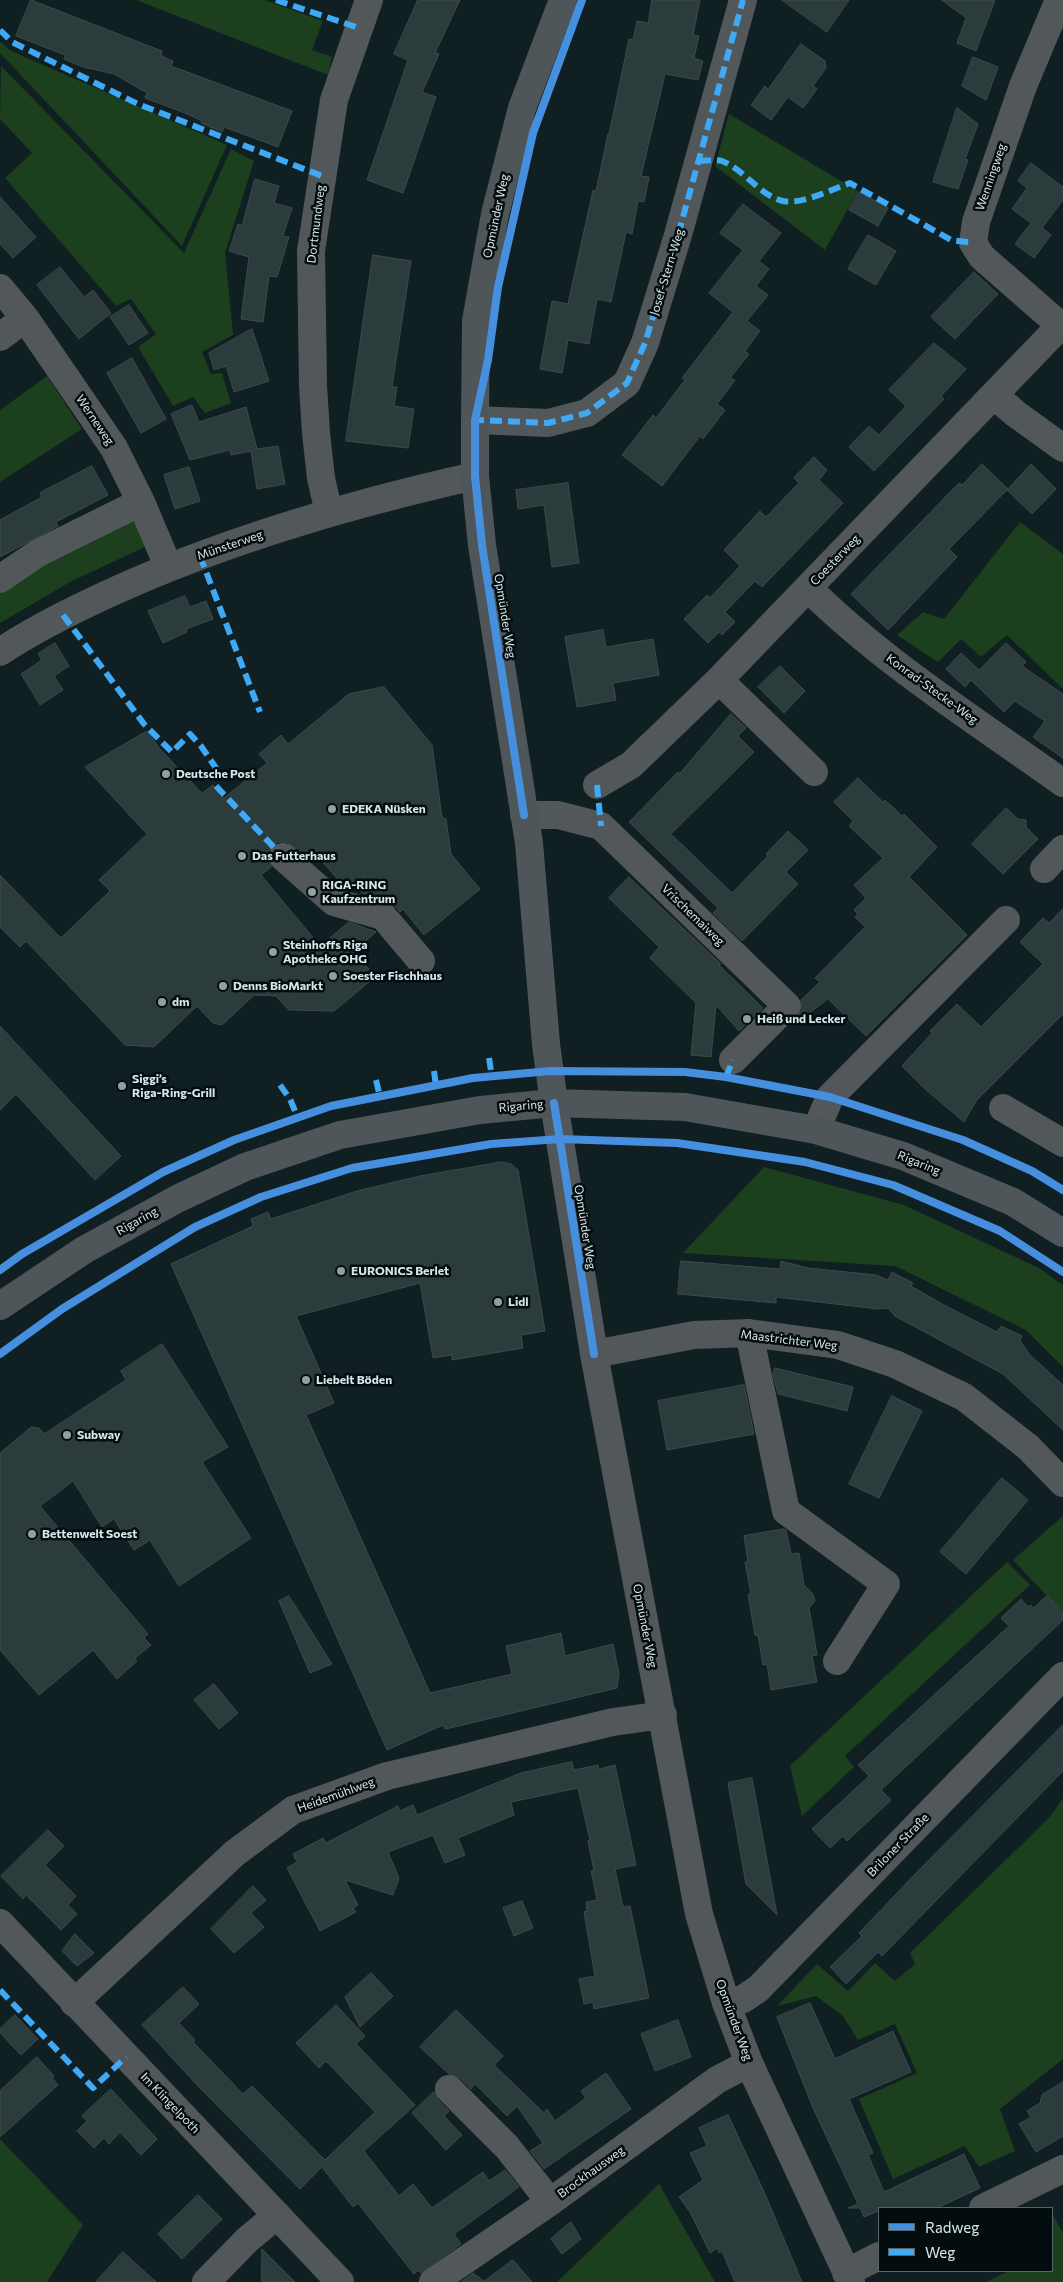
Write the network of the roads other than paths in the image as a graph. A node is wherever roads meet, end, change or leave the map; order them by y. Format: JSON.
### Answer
{"nodes":[{"id":1,"x":369,"y":0,"type":"edge"},
{"id":2,"x":563,"y":0,"type":"edge"},
{"id":3,"x":742,"y":0,"type":"edge"},
{"id":4,"x":1059,"y":0,"type":"edge"},
{"id":5,"x":0,"y":288,"type":"edge"},
{"id":6,"x":25,"y":318,"type":"junction"},
{"id":7,"x":1062,"y":324,"type":"edge"},
{"id":8,"x":0,"y":337,"type":"edge"},
{"id":9,"x":995,"y":396,"type":"junction"},
{"id":10,"x":475,"y":420,"type":"junction"},
{"id":11,"x":1063,"y":448,"type":"edge"},
{"id":12,"x":475,"y":476,"type":"junction"},
{"id":13,"x":141,"y":502,"type":"junction"},
{"id":14,"x":329,"y":513,"type":"junction"},
{"id":15,"x":168,"y":566,"type":"junction"},
{"id":16,"x":0,"y":579,"type":"edge"},
{"id":17,"x":808,"y":588,"type":"junction"},
{"id":18,"x":0,"y":652,"type":"edge"},
{"id":19,"x":718,"y":680,"type":"junction"},
{"id":20,"x":814,"y":772,"type":"dead end"},
{"id":21,"x":1063,"y":783,"type":"edge"},
{"id":22,"x":597,"y":786,"type":"dead end"},
{"id":23,"x":524,"y":815,"type":"junction"},
{"id":24,"x":1063,"y":849,"type":"edge"},
{"id":25,"x":283,"y":857,"type":"dead end"},
{"id":26,"x":1044,"y":869,"type":"dead end"},
{"id":27,"x":1006,"y":920,"type":"dead end"},
{"id":28,"x":421,"y":961,"type":"dead end"},
{"id":29,"x":733,"y":1060,"type":"dead end"},
{"id":30,"x":554,"y":1103,"type":"junction"},
{"id":31,"x":1002,"y":1108,"type":"dead end"},
{"id":32,"x":816,"y":1130,"type":"junction"},
{"id":33,"x":1063,"y":1142,"type":"edge"},
{"id":34,"x":1063,"y":1233,"type":"edge"},
{"id":35,"x":0,"y":1306,"type":"edge"},
{"id":36,"x":749,"y":1333,"type":"junction"},
{"id":37,"x":594,"y":1354,"type":"junction"},
{"id":38,"x":1063,"y":1483,"type":"edge"},
{"id":39,"x":837,"y":1662,"type":"dead end"},
{"id":40,"x":1063,"y":1676,"type":"edge"},
{"id":41,"x":663,"y":1715,"type":"junction"},
{"id":42,"x":0,"y":1923,"type":"edge"},
{"id":43,"x":74,"y":2003,"type":"junction"},
{"id":44,"x":726,"y":2003,"type":"junction"},
{"id":45,"x":749,"y":2063,"type":"junction"},
{"id":46,"x":449,"y":2089,"type":"dead end"},
{"id":47,"x":1063,"y":2169,"type":"edge"},
{"id":48,"x":550,"y":2202,"type":"junction"},
{"id":49,"x":985,"y":2207,"type":"edge"},
{"id":50,"x":276,"y":2215,"type":"junction"},
{"id":51,"x":878,"y":2257,"type":"edge"},
{"id":52,"x":848,"y":2277,"type":"edge"},
{"id":53,"x":206,"y":2282,"type":"edge"},
{"id":54,"x":340,"y":2282,"type":"edge"},
{"id":55,"x":434,"y":2282,"type":"edge"}],
"edges":[{"from":1,"to":14,"type":"street","name":"Dortmundweg"},
{"from":2,"to":10,"type":"main road","name":"Opmünder Weg"},
{"from":3,"to":10,"type":"street","name":"Josef-Stern-Weg"},
{"from":4,"to":7,"type":"street","name":"Wenningweg"},
{"from":5,"to":6,"type":"street","name":"Werneweg"},
{"from":6,"to":8,"type":"street"},
{"from":6,"to":13,"type":"street","name":"Werneweg"},
{"from":7,"to":9,"type":"street","name":"Coesterweg"},
{"from":9,"to":11,"type":"street"},
{"from":9,"to":17,"type":"street","name":"Coesterweg"},
{"from":10,"to":12,"type":"main road","name":"Opmünder Weg"},
{"from":12,"to":14,"type":"street","name":"Münsterweg"},
{"from":12,"to":23,"type":"main road","name":"Opmünder Weg"},
{"from":13,"to":15,"type":"street","name":"Werneweg"},
{"from":13,"to":16,"type":"street"},
{"from":14,"to":15,"type":"street","name":"Münsterweg"},
{"from":15,"to":18,"type":"street","name":"Münsterweg"},
{"from":17,"to":19,"type":"street","name":"Coesterweg"},
{"from":17,"to":21,"type":"street","name":"Konrad-Stecke-Weg"},
{"from":19,"to":20,"type":"street"},
{"from":19,"to":22,"type":"street","name":"Coesterweg"},
{"from":23,"to":29,"type":"street","name":"Vrischemaiweg"},
{"from":23,"to":30,"type":"main road","name":"Opmünder Weg"},
{"from":24,"to":26,"type":"street"},
{"from":25,"to":28,"type":"street"},
{"from":27,"to":32,"type":"street"},
{"from":30,"to":32,"type":"main road","name":"Rigaring"},
{"from":30,"to":35,"type":"main road","name":"Rigaring"},
{"from":30,"to":37,"type":"street","name":"Opmünder Weg"},
{"from":31,"to":33,"type":"street"},
{"from":32,"to":34,"type":"main road","name":"Rigaring"},
{"from":36,"to":37,"type":"street","name":"Maastrichter Weg"},
{"from":36,"to":38,"type":"street","name":"Maastrichter Weg"},
{"from":36,"to":39,"type":"street"},
{"from":37,"to":41,"type":"street","name":"Opmünder Weg"},
{"from":40,"to":44,"type":"street","name":"Briloner Straße"},
{"from":41,"to":43,"type":"street","name":"Heidemühlweg"},
{"from":41,"to":44,"type":"street","name":"Opmünder Weg"},
{"from":42,"to":43,"type":"street","name":"Im Klingelpoth"},
{"from":43,"to":50,"type":"street","name":"Im Klingelpoth"},
{"from":44,"to":45,"type":"street","name":"Opmünder Weg"},
{"from":45,"to":48,"type":"street","name":"Brockhausweg"},
{"from":45,"to":52,"type":"street","name":"Opmünder Weg"},
{"from":46,"to":48,"type":"street"},
{"from":47,"to":49,"type":"street"},
{"from":48,"to":55,"type":"street","name":"Brockhausweg"},
{"from":50,"to":53,"type":"street"},
{"from":50,"to":54,"type":"street","name":"Im Klingelpoth"},
{"from":51,"to":52,"type":"street"}]}
